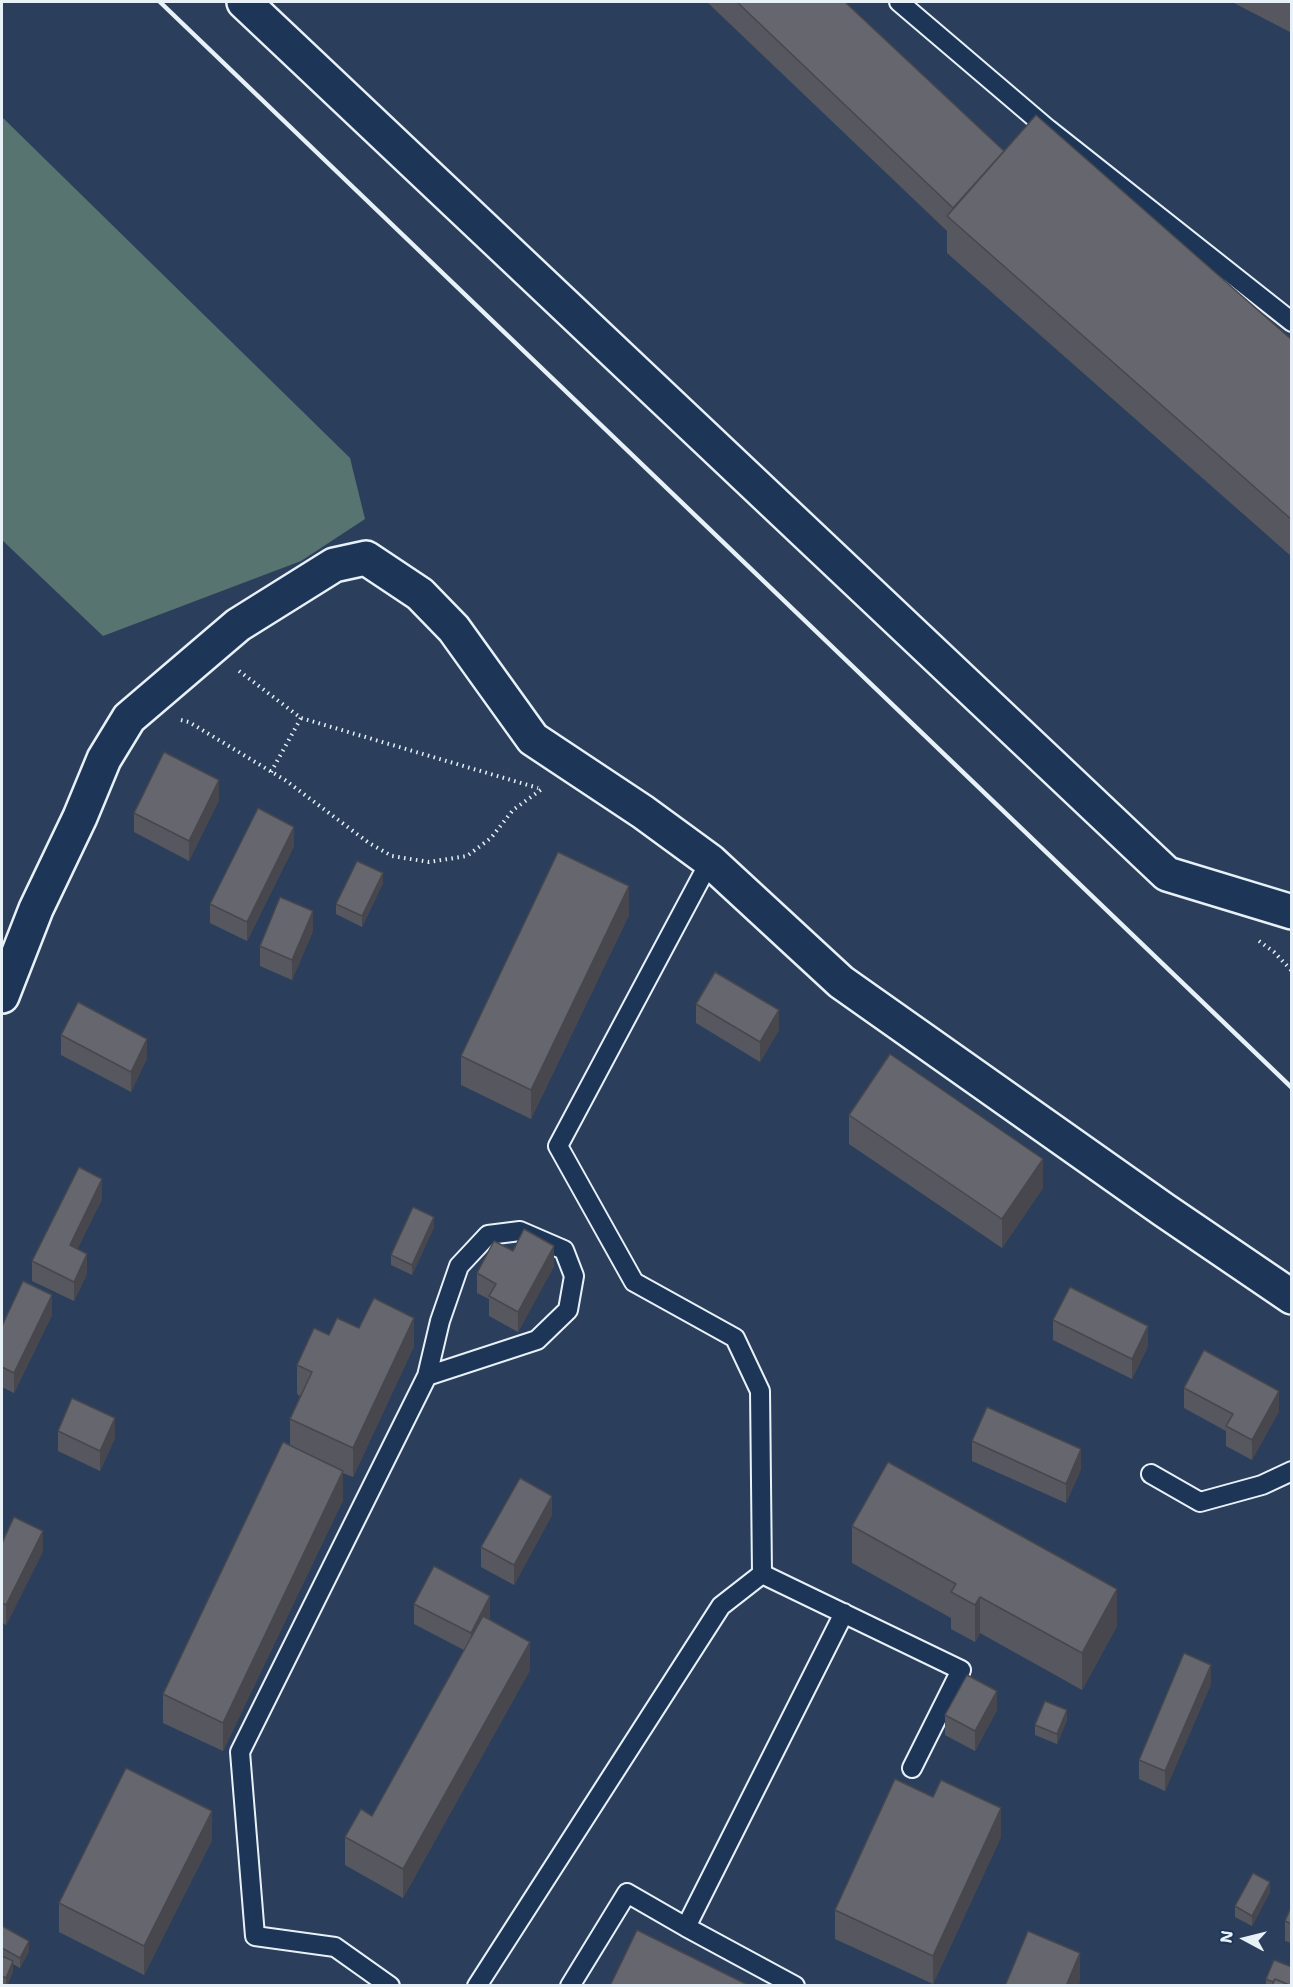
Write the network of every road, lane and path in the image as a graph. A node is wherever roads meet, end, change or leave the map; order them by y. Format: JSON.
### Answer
{"nodes":[{"id":1,"x":244,"y":2,"type":"edge"},
{"id":2,"x":904,"y":3,"type":"edge"},
{"id":3,"x":1292,"y":322,"type":"edge"},
{"id":4,"x":191,"y":664,"type":"junction"},
{"id":5,"x":300,"y":717,"type":"junction"},
{"id":6,"x":129,"y":718,"type":"junction"},
{"id":7,"x":271,"y":772,"type":"junction"},
{"id":8,"x":542,"y":789,"type":"junction"},
{"id":9,"x":553,"y":792,"type":"dead end"},
{"id":10,"x":710,"y":861,"type":"junction"},
{"id":11,"x":1292,"y":912,"type":"edge"},
{"id":12,"x":2,"y":996,"type":"edge"},
{"id":13,"x":1292,"y":1297,"type":"edge"},
{"id":14,"x":427,"y":1377,"type":"junction"},
{"id":15,"x":1292,"y":1471,"type":"edge"},
{"id":16,"x":1151,"y":1474,"type":"dead end"},
{"id":17,"x":762,"y":1574,"type":"junction"},
{"id":18,"x":844,"y":1613,"type":"junction"},
{"id":19,"x":912,"y":1768,"type":"dead end"},
{"id":20,"x":686,"y":1927,"type":"junction"},
{"id":21,"x":390,"y":1986,"type":"edge"},
{"id":22,"x":477,"y":1986,"type":"edge"},
{"id":23,"x":570,"y":1986,"type":"edge"},
{"id":24,"x":795,"y":1986,"type":"edge"}],
"edges":[{"from":1,"to":11,"type":"street"},
{"from":2,"to":3,"type":"lane"},
{"from":4,"to":5,"type":"path"},
{"from":4,"to":6,"type":"street"},
{"from":4,"to":10,"type":"street"},
{"from":5,"to":7,"type":"path"},
{"from":5,"to":8,"type":"path"},
{"from":6,"to":7,"type":"path"},
{"from":6,"to":12,"type":"street"},
{"from":7,"to":8,"type":"path"},
{"from":8,"to":9,"type":"path"},
{"from":10,"to":13,"type":"street"},
{"from":10,"to":17,"type":"lane"},
{"from":14,"to":14,"type":"lane"},
{"from":14,"to":21,"type":"lane"},
{"from":15,"to":16,"type":"lane"},
{"from":17,"to":18,"type":"lane"},
{"from":17,"to":22,"type":"lane"},
{"from":18,"to":19,"type":"lane"},
{"from":18,"to":20,"type":"lane"},
{"from":20,"to":23,"type":"lane"},
{"from":20,"to":24,"type":"lane"}]}
